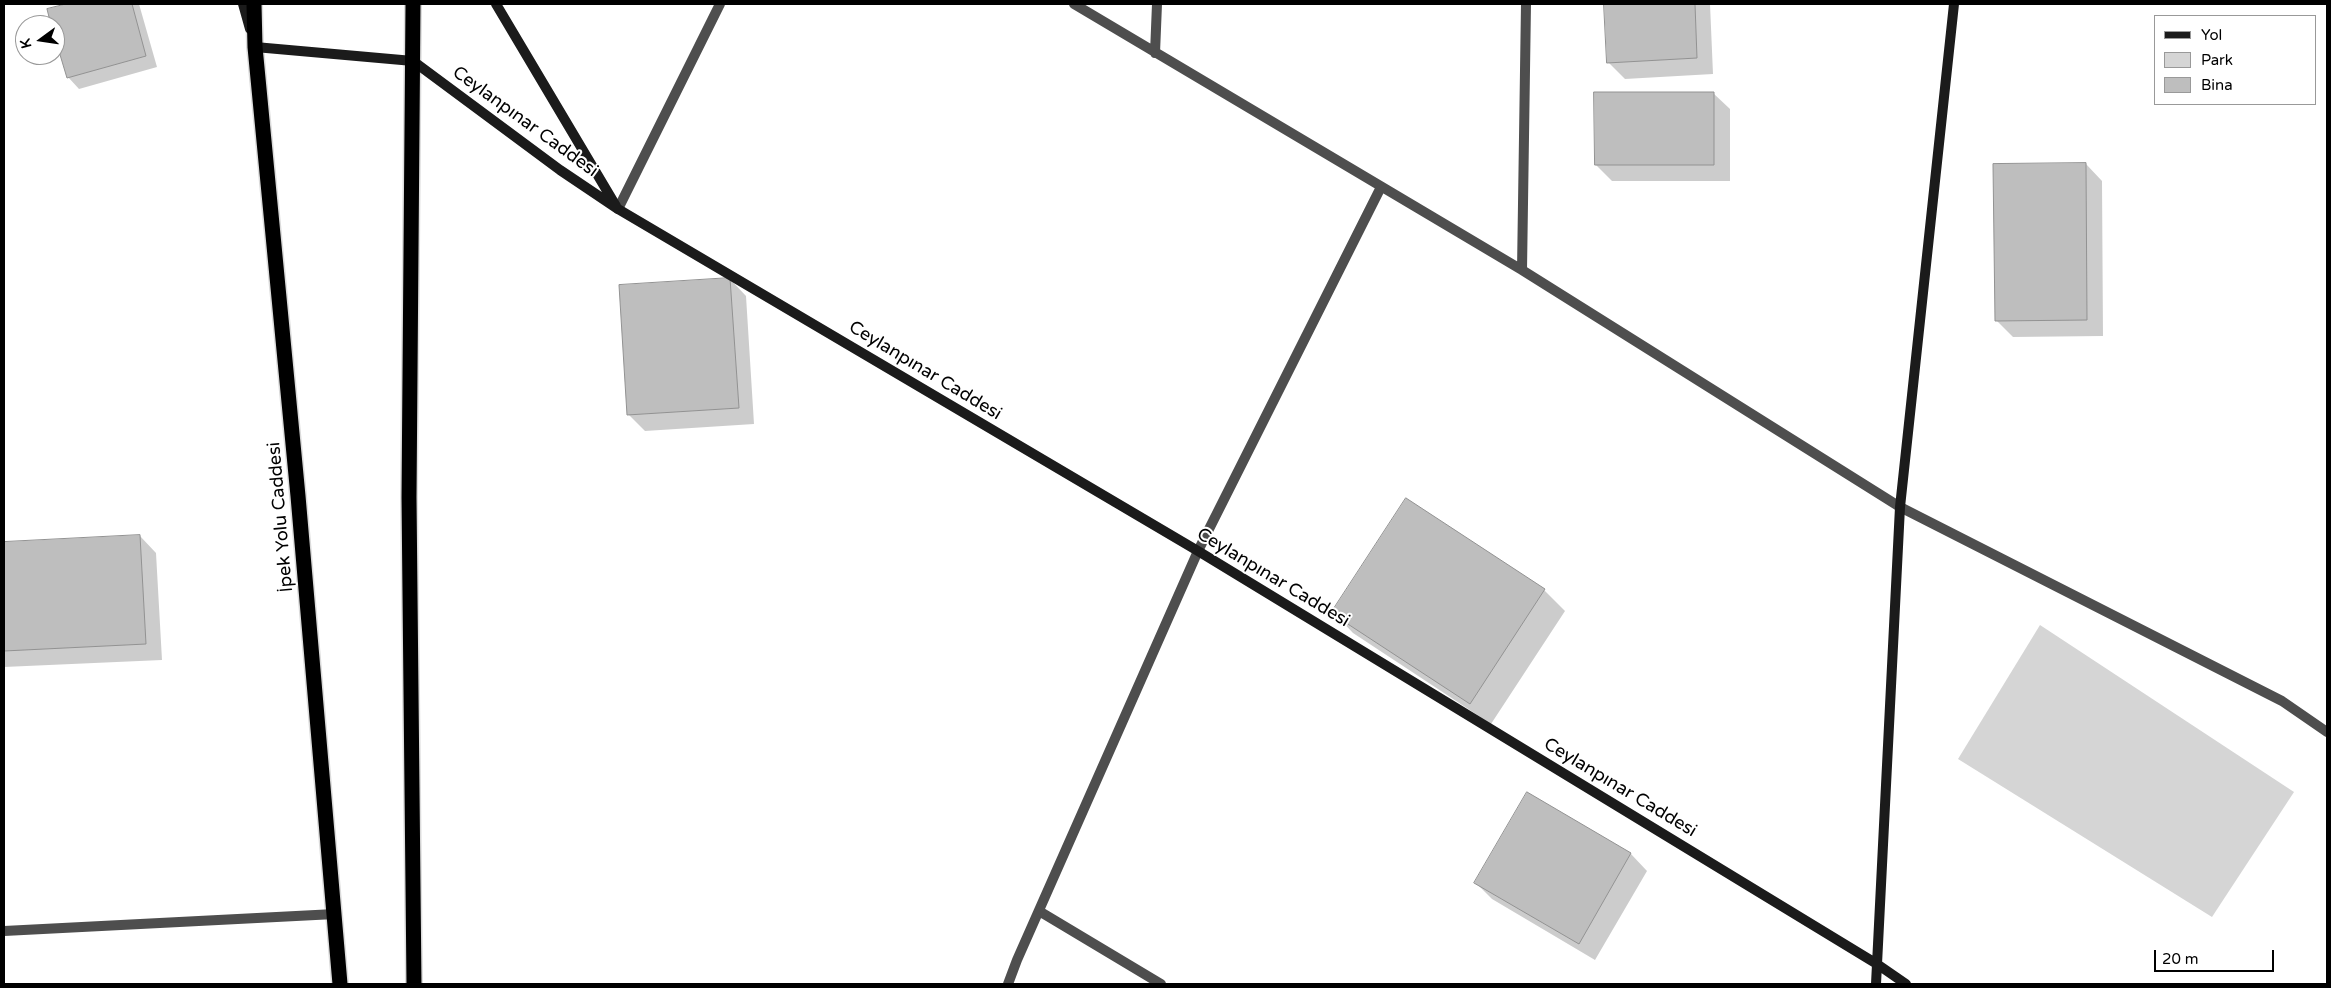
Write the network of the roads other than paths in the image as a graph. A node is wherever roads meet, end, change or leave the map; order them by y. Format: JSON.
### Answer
{"nodes":[{"id":1,"x":243,"y":4,"type":"edge"},
{"id":2,"x":254,"y":4,"type":"edge"},
{"id":3,"x":413,"y":4,"type":"edge"},
{"id":4,"x":496,"y":4,"type":"edge"},
{"id":5,"x":720,"y":4,"type":"edge"},
{"id":6,"x":1074,"y":4,"type":"edge"},
{"id":7,"x":1157,"y":4,"type":"edge"},
{"id":8,"x":1526,"y":4,"type":"edge"},
{"id":9,"x":1954,"y":4,"type":"edge"},
{"id":10,"x":255,"y":47,"type":"junction"},
{"id":11,"x":1155,"y":53,"type":"junction"},
{"id":12,"x":413,"y":61,"type":"junction"},
{"id":13,"x":1382,"y":187,"type":"junction"},
{"id":14,"x":618,"y":209,"type":"junction"},
{"id":15,"x":1522,"y":270,"type":"junction"},
{"id":16,"x":1900,"y":506,"type":"junction"},
{"id":17,"x":1198,"y":551,"type":"junction"},
{"id":18,"x":2327,"y":732,"type":"edge"},
{"id":19,"x":1039,"y":911,"type":"junction"},
{"id":20,"x":335,"y":914,"type":"junction"},
{"id":21,"x":4,"y":931,"type":"edge"},
{"id":22,"x":1877,"y":964,"type":"junction"},
{"id":23,"x":330,"y":984,"type":"edge"},
{"id":24,"x":340,"y":984,"type":"edge"},
{"id":25,"x":414,"y":984,"type":"edge"},
{"id":26,"x":1008,"y":984,"type":"edge"},
{"id":27,"x":1161,"y":984,"type":"edge"},
{"id":28,"x":1876,"y":984,"type":"edge"},
{"id":29,"x":1906,"y":984,"type":"edge"}],
"edges":[{"from":1,"to":10,"type":"main road"},
{"from":2,"to":10,"type":"highway","name":"İpek Yolu Caddesi"},
{"from":3,"to":12,"type":"highway"},
{"from":4,"to":14,"type":"main road","name":"Ceylanpınar Caddesi"},
{"from":5,"to":14,"type":"street"},
{"from":6,"to":11,"type":"street"},
{"from":7,"to":11,"type":"street"},
{"from":8,"to":15,"type":"street"},
{"from":9,"to":16,"type":"main road"},
{"from":10,"to":12,"type":"main road"},
{"from":10,"to":20,"type":"highway","name":"İpek Yolu Caddesi"},
{"from":11,"to":13,"type":"street"},
{"from":12,"to":14,"type":"main road","name":"Ceylanpınar Caddesi"},
{"from":12,"to":25,"type":"highway"},
{"from":13,"to":15,"type":"street"},
{"from":13,"to":17,"type":"street"},
{"from":14,"to":17,"type":"main road","name":"Ceylanpınar Caddesi"},
{"from":15,"to":16,"type":"street"},
{"from":16,"to":18,"type":"street"},
{"from":16,"to":22,"type":"main road"},
{"from":17,"to":19,"type":"street"},
{"from":17,"to":22,"type":"main road","name":"Ceylanpınar Caddesi"},
{"from":19,"to":26,"type":"street"},
{"from":19,"to":27,"type":"street"},
{"from":20,"to":21,"type":"street"},
{"from":20,"to":23,"type":"highway"},
{"from":20,"to":24,"type":"highway","name":"İpek Yolu Caddesi"},
{"from":22,"to":28,"type":"main road"},
{"from":22,"to":29,"type":"main road","name":"Ceylanpınar Caddesi"}]}
